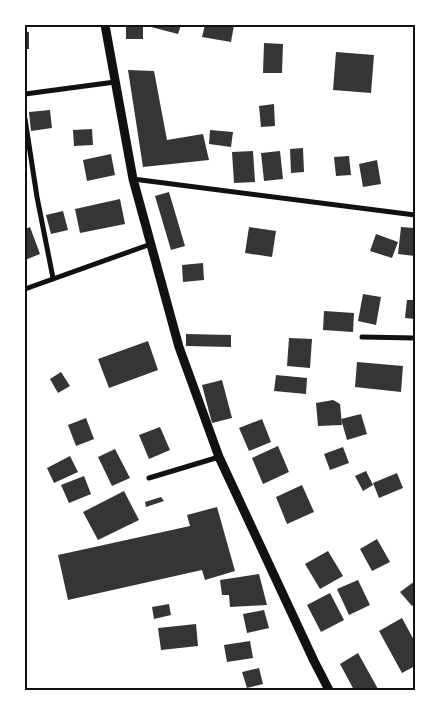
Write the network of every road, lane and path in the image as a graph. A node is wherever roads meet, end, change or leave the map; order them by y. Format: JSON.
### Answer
{"nodes":[{"id":1,"x":105,"y":25,"type":"edge"},
{"id":2,"x":115,"y":82,"type":"junction"},
{"id":3,"x":25,"y":94,"type":"edge"},
{"id":4,"x":25,"y":119,"type":"edge"},
{"id":5,"x":133,"y":179,"type":"junction"},
{"id":6,"x":415,"y":215,"type":"edge"},
{"id":7,"x":152,"y":244,"type":"junction"},
{"id":8,"x":53,"y":278,"type":"junction"},
{"id":9,"x":25,"y":289,"type":"edge"},
{"id":10,"x":362,"y":337,"type":"dead end"},
{"id":11,"x":415,"y":338,"type":"edge"},
{"id":12,"x":219,"y":457,"type":"junction"},
{"id":13,"x":149,"y":478,"type":"dead end"},
{"id":14,"x":329,"y":690,"type":"edge"}],
"edges":[{"from":1,"to":2,"type":"main road"},
{"from":2,"to":3,"type":"street"},
{"from":2,"to":5,"type":"main road"},
{"from":4,"to":8,"type":"street"},
{"from":5,"to":6,"type":"street"},
{"from":5,"to":7,"type":"main road"},
{"from":7,"to":8,"type":"street"},
{"from":7,"to":12,"type":"main road"},
{"from":8,"to":9,"type":"street"},
{"from":10,"to":11,"type":"street"},
{"from":12,"to":13,"type":"street"},
{"from":12,"to":14,"type":"main road"}]}
